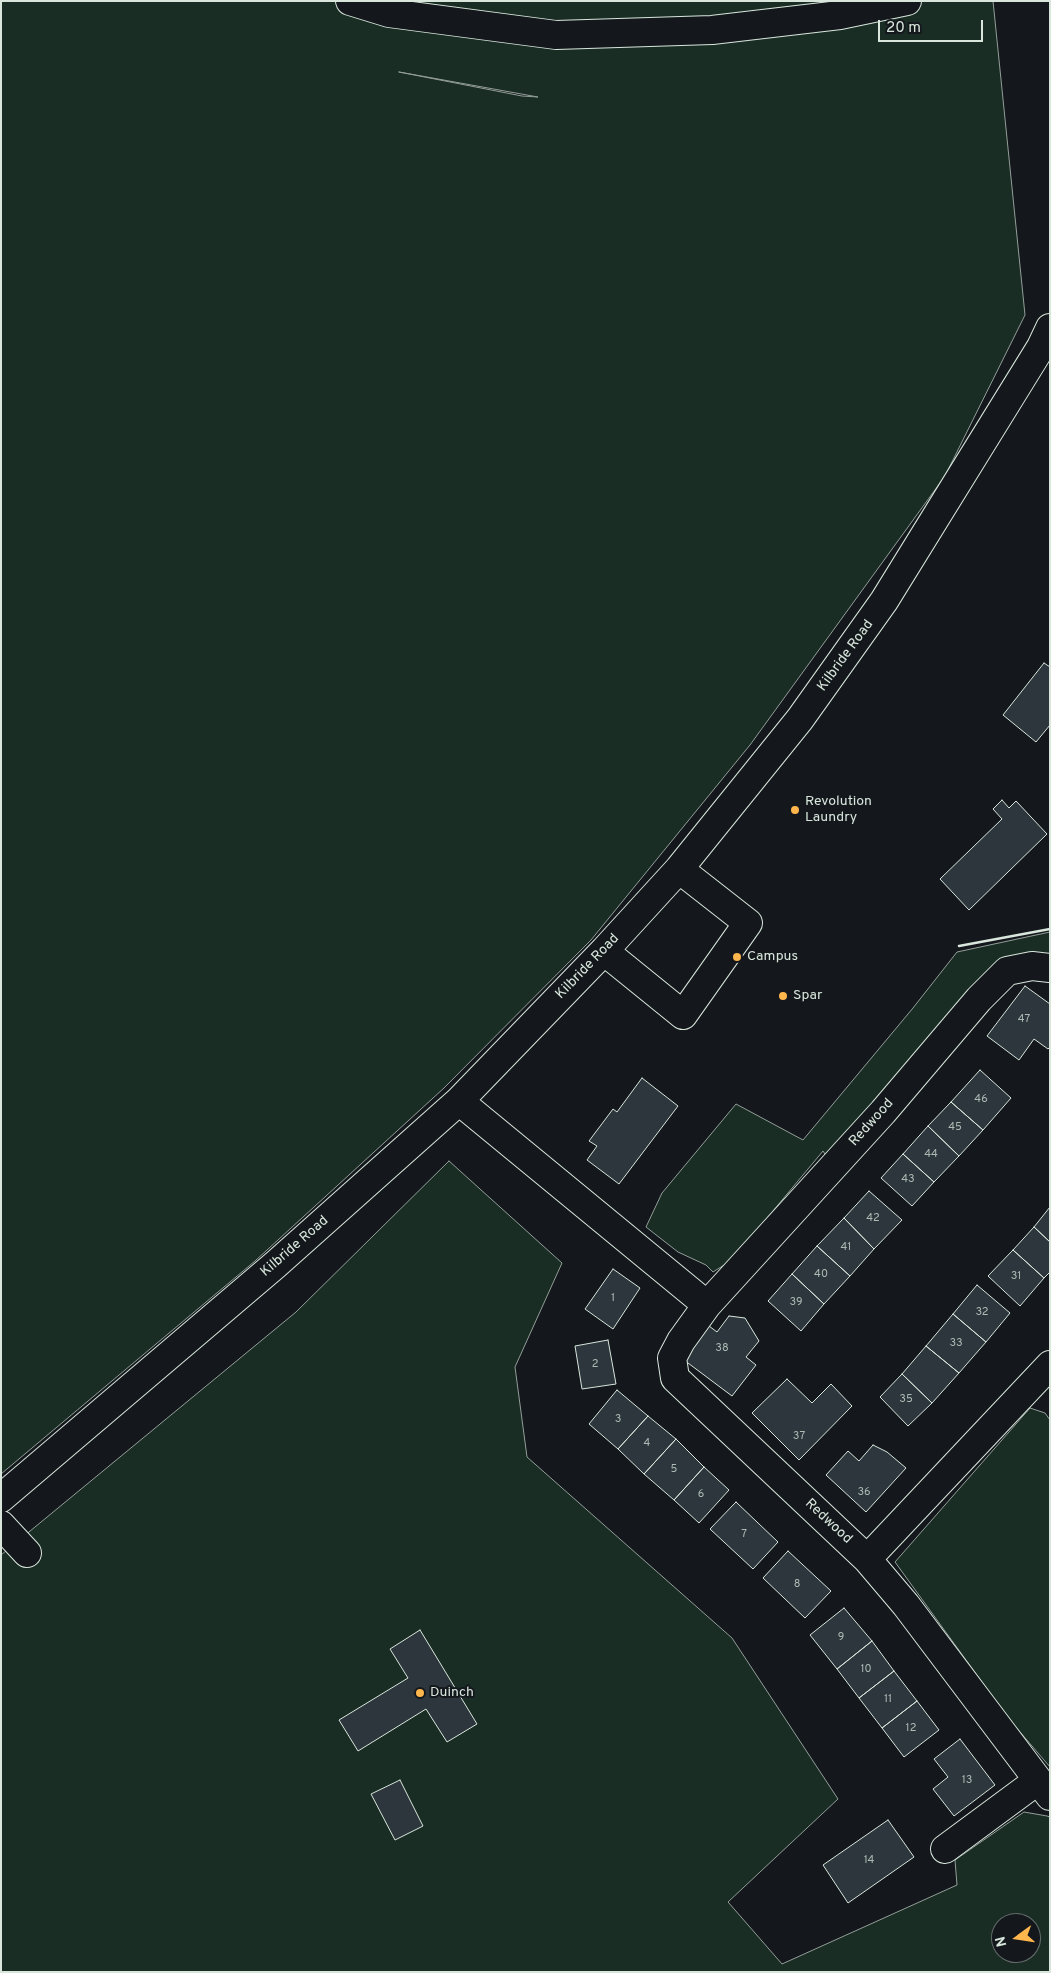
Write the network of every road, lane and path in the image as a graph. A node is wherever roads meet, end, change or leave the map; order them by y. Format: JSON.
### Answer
{"nodes":[{"id":1,"x":350,"y":1,"type":"edge"},
{"id":2,"x":907,"y":1,"type":"edge"},
{"id":3,"x":1050,"y":328,"type":"edge"},
{"id":4,"x":679,"y":868,"type":"junction"},
{"id":5,"x":604,"y":951,"type":"junction"},
{"id":6,"x":1050,"y":968,"type":"edge"},
{"id":7,"x":459,"y":1101,"type":"junction"},
{"id":8,"x":707,"y":1305,"type":"junction"},
{"id":9,"x":1046,"y":1379,"type":"edge"},
{"id":10,"x":1,"y":1498,"type":"edge"},
{"id":11,"x":1,"y":1525,"type":"edge"},
{"id":12,"x":27,"y":1553,"type":"dead end"},
{"id":13,"x":867,"y":1559,"type":"junction"},
{"id":14,"x":1044,"y":1788,"type":"edge"},
{"id":15,"x":945,"y":1849,"type":"dead end"}],
"edges":[{"from":1,"to":2,"type":"street"},
{"from":3,"to":4,"type":"street","name":"Kilbride Road"},
{"from":4,"to":5,"type":"street","name":"Kilbride Road"},
{"from":4,"to":5,"type":"street"},
{"from":5,"to":7,"type":"street","name":"Kilbride Road"},
{"from":6,"to":8,"type":"street","name":"Redwood"},
{"from":7,"to":8,"type":"street"},
{"from":7,"to":10,"type":"street","name":"Kilbride Road"},
{"from":8,"to":13,"type":"street","name":"Redwood"},
{"from":9,"to":13,"type":"street"},
{"from":11,"to":12,"type":"street"},
{"from":13,"to":14,"type":"street","name":"Redwood"},
{"from":14,"to":15,"type":"street","name":"Redwood"}]}
